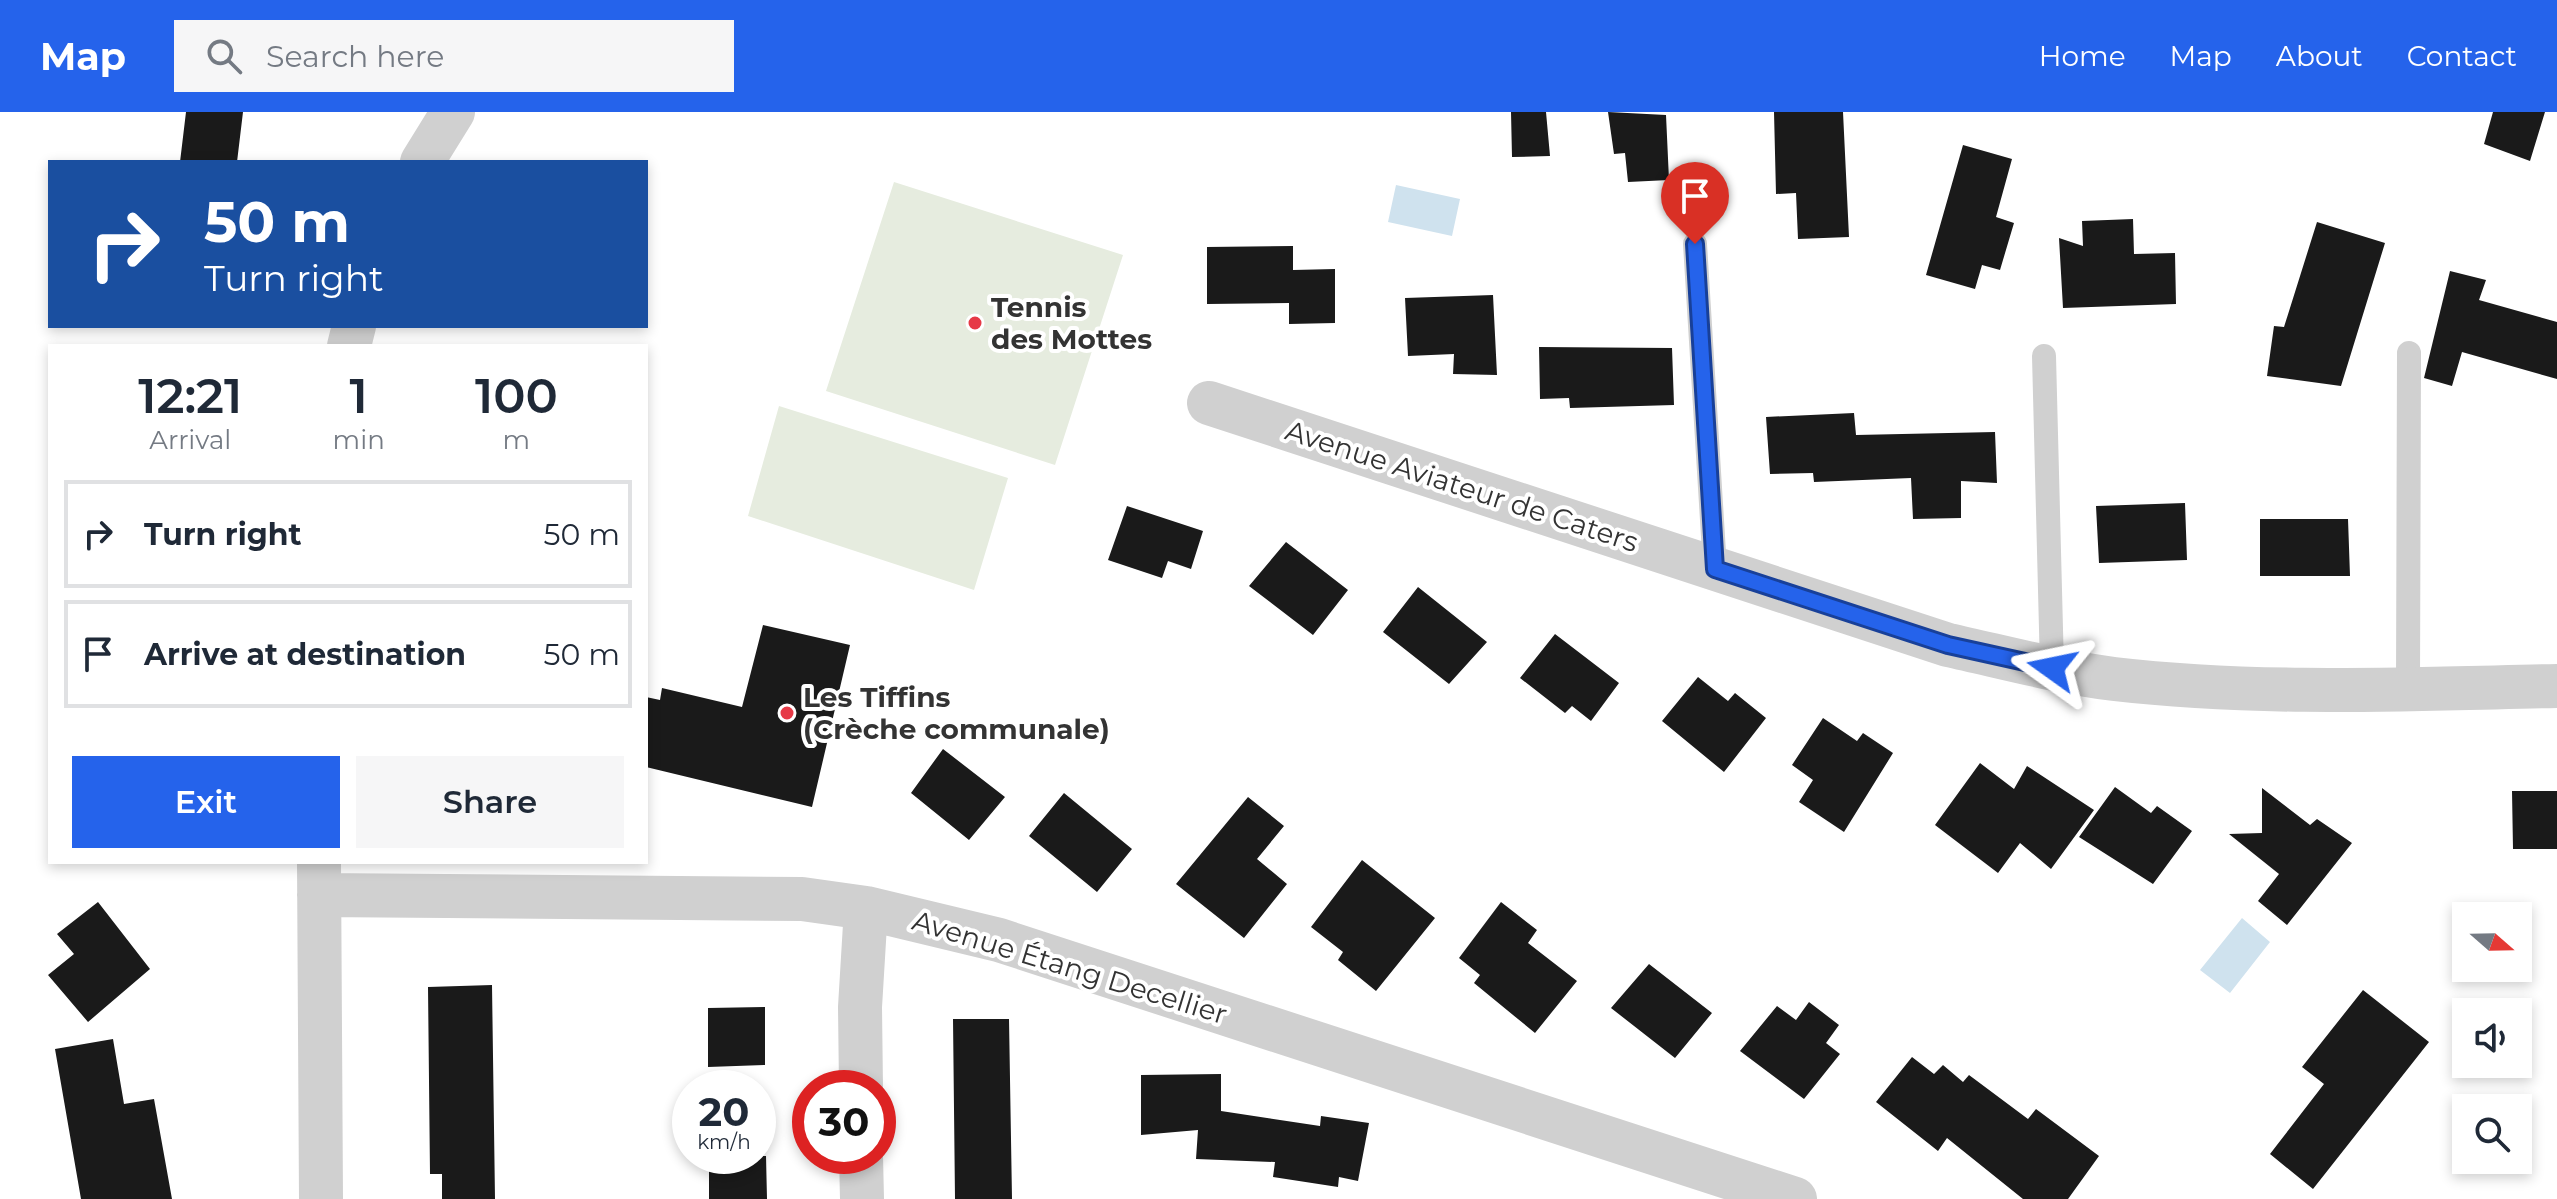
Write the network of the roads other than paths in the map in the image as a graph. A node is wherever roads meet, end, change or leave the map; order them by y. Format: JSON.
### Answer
{"nodes":[{"id":1,"x":453,"y":112,"type":"edge"},
{"id":2,"x":423,"y":160,"type":"edge"},
{"id":3,"x":1695,"y":244,"type":"dead end"},
{"id":4,"x":2409,"y":353,"type":"dead end"},
{"id":5,"x":2044,"y":356,"type":"dead end"},
{"id":6,"x":1209,"y":403,"type":"dead end"},
{"id":7,"x":1715,"y":569,"type":"junction"},
{"id":8,"x":2052,"y":668,"type":"junction"},
{"id":9,"x":2557,"y":686,"type":"edge"},
{"id":10,"x":2408,"y":687,"type":"junction"},
{"id":11,"x":319,"y":878,"type":"edge"},
{"id":12,"x":866,"y":908,"type":"junction"},
{"id":13,"x":861,"y":1070,"type":"edge"},
{"id":14,"x":861,"y":1174,"type":"edge"},
{"id":15,"x":321,"y":1199,"type":"edge"},
{"id":16,"x":862,"y":1199,"type":"edge"},
{"id":17,"x":1795,"y":1199,"type":"edge"}],
"edges":[{"from":1,"to":2,"type":"street"},
{"from":3,"to":7,"type":"lane"},
{"from":4,"to":10,"type":"lane"},
{"from":5,"to":8,"type":"lane"},
{"from":6,"to":7,"type":"street","name":"Avenue Aviateur de Caters"},
{"from":7,"to":8,"type":"street","name":"Avenue Aviateur de Caters"},
{"from":8,"to":10,"type":"street","name":"Avenue Aviateur de Caters"},
{"from":9,"to":10,"type":"street","name":"Avenue Aviateur de Caters"},
{"from":11,"to":12,"type":"street","name":"Avenue Étang Decellier"},
{"from":11,"to":15,"type":"street"},
{"from":12,"to":13,"type":"street"},
{"from":12,"to":17,"type":"street","name":"Avenue Étang Decellier"},
{"from":14,"to":16,"type":"street"}]}
